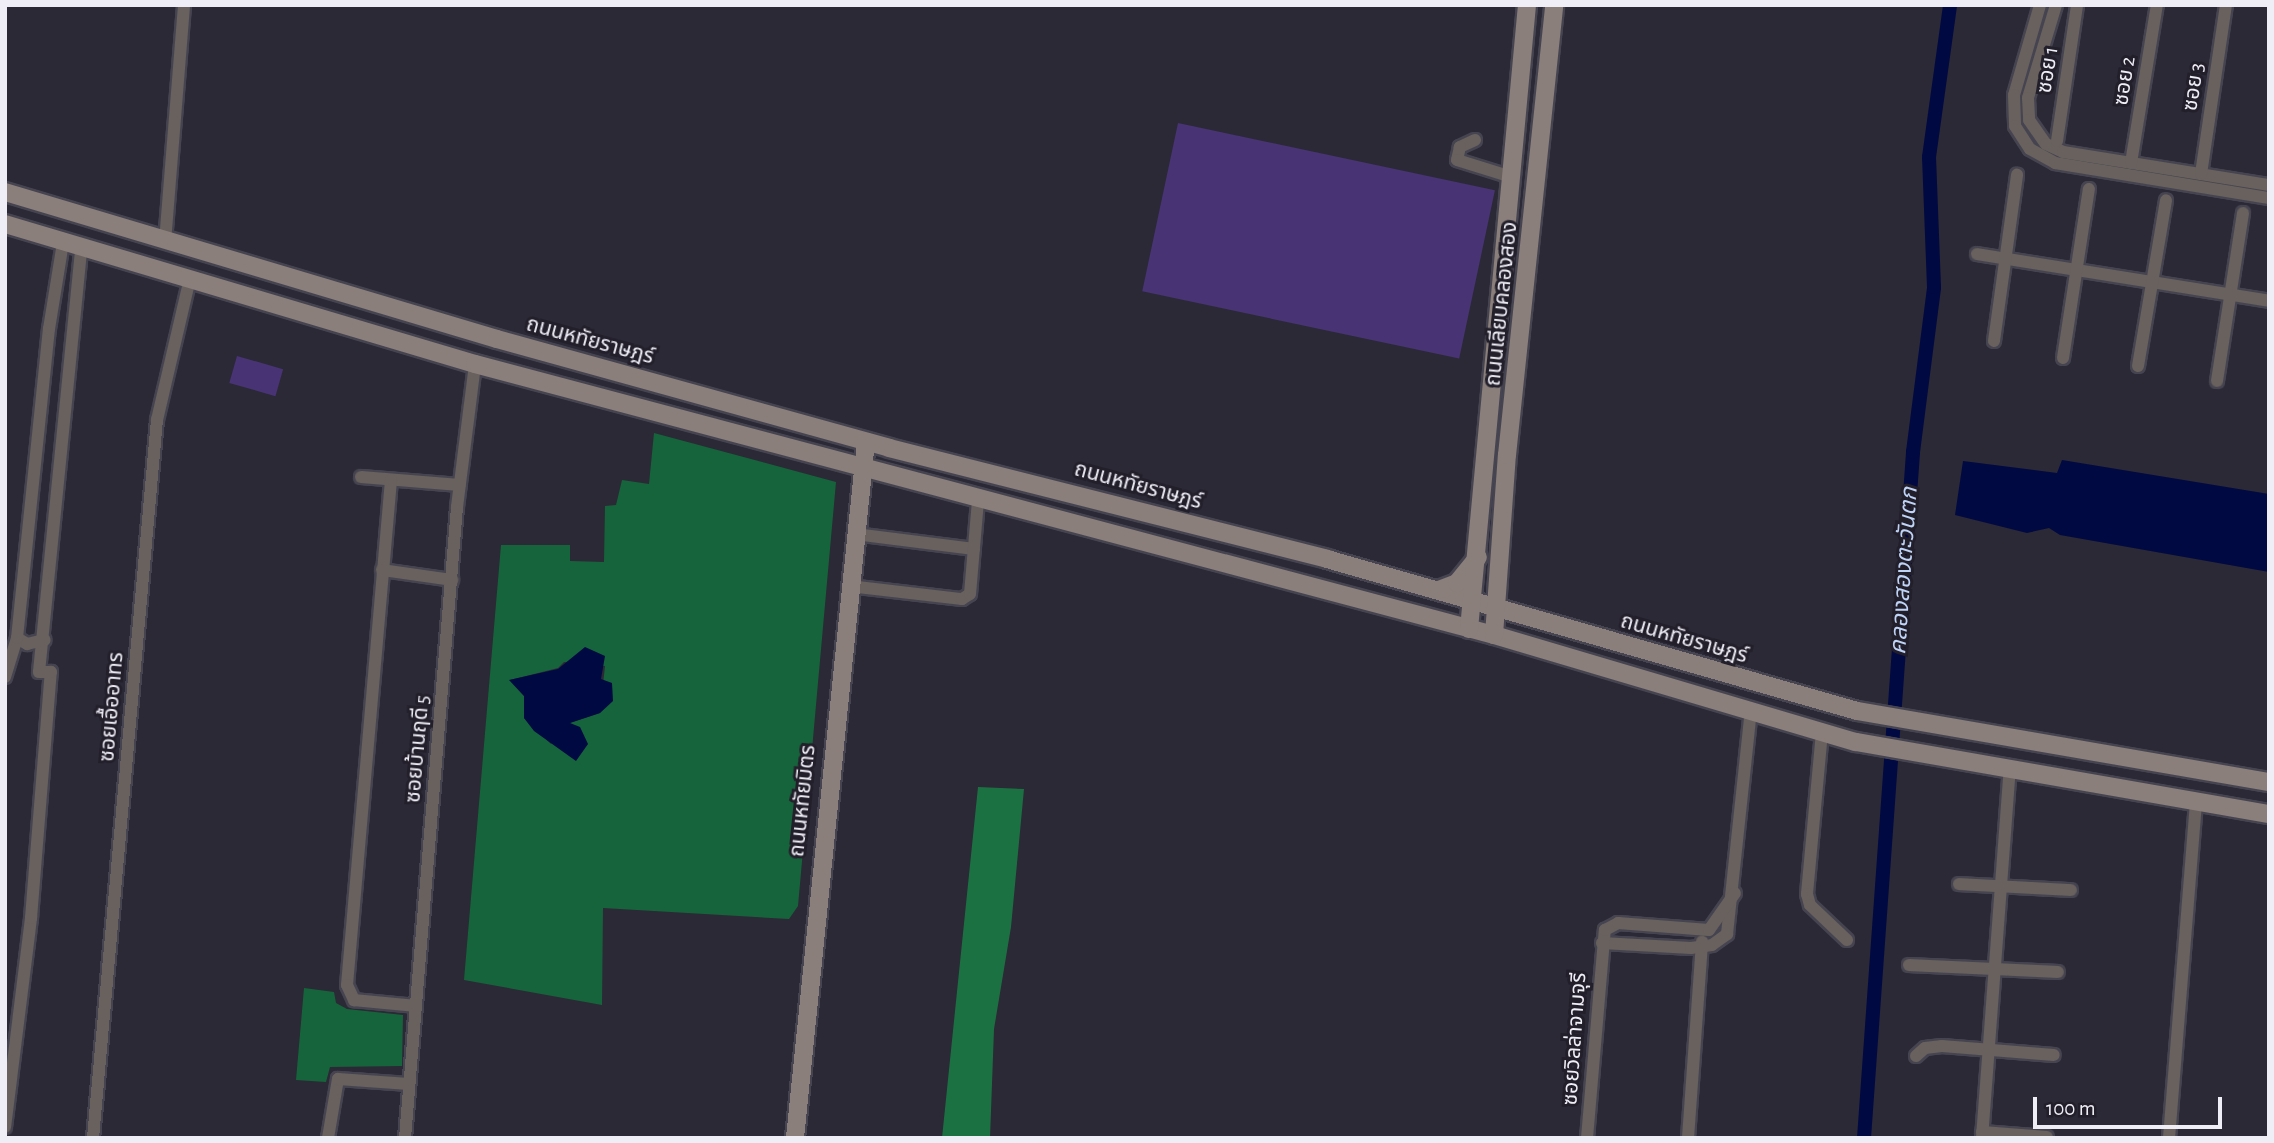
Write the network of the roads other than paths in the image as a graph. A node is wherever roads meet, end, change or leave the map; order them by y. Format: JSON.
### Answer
{"nodes":[{"id":1,"x":184,"y":5,"type":"edge"},
{"id":2,"x":1527,"y":5,"type":"edge"},
{"id":3,"x":1554,"y":5,"type":"edge"},
{"id":4,"x":2040,"y":5,"type":"edge"},
{"id":5,"x":2056,"y":5,"type":"edge"},
{"id":6,"x":2077,"y":5,"type":"edge"},
{"id":7,"x":2157,"y":5,"type":"edge"},
{"id":8,"x":2226,"y":5,"type":"edge"},
{"id":9,"x":1475,"y":140,"type":"dead end"},
{"id":10,"x":2057,"y":141,"type":"dead end"},
{"id":11,"x":2131,"y":163,"type":"junction"},
{"id":12,"x":2200,"y":174,"type":"junction"},
{"id":13,"x":2017,"y":175,"type":"dead end"},
{"id":14,"x":1512,"y":177,"type":"junction"},
{"id":15,"x":2268,"y":181,"type":"edge"},
{"id":16,"x":2089,"y":189,"type":"dead end"},
{"id":17,"x":5,"y":192,"type":"edge"},
{"id":18,"x":2269,"y":198,"type":"edge"},
{"id":19,"x":2166,"y":200,"type":"dead end"},
{"id":20,"x":2244,"y":213,"type":"dead end"},
{"id":21,"x":5,"y":224,"type":"edge"},
{"id":22,"x":63,"y":243,"type":"junction"},
{"id":23,"x":165,"y":243,"type":"junction"},
{"id":24,"x":81,"y":249,"type":"junction"},
{"id":25,"x":1977,"y":254,"type":"dead end"},
{"id":26,"x":2003,"y":258,"type":"junction"},
{"id":27,"x":2076,"y":270,"type":"junction"},
{"id":28,"x":189,"y":282,"type":"junction"},
{"id":29,"x":2153,"y":282,"type":"junction"},
{"id":30,"x":2230,"y":294,"type":"junction"},
{"id":31,"x":2269,"y":300,"type":"edge"},
{"id":32,"x":1994,"y":341,"type":"dead end"},
{"id":33,"x":2063,"y":358,"type":"dead end"},
{"id":34,"x":475,"y":364,"type":"junction"},
{"id":35,"x":2138,"y":366,"type":"dead end"},
{"id":36,"x":2217,"y":381,"type":"dead end"},
{"id":37,"x":866,"y":442,"type":"junction"},
{"id":38,"x":862,"y":470,"type":"junction"},
{"id":39,"x":361,"y":477,"type":"dead end"},
{"id":40,"x":391,"y":480,"type":"junction"},
{"id":41,"x":460,"y":485,"type":"junction"},
{"id":42,"x":33,"y":490,"type":"junction"},
{"id":43,"x":57,"y":492,"type":"junction"},
{"id":44,"x":978,"y":500,"type":"junction"},
{"id":45,"x":855,"y":534,"type":"junction"},
{"id":46,"x":974,"y":549,"type":"junction"},
{"id":47,"x":1478,"y":557,"type":"junction"},
{"id":48,"x":382,"y":570,"type":"junction"},
{"id":49,"x":1498,"y":572,"type":"junction"},
{"id":50,"x":452,"y":580,"type":"junction"},
{"id":51,"x":849,"y":586,"type":"junction"},
{"id":52,"x":1439,"y":590,"type":"junction"},
{"id":53,"x":1476,"y":602,"type":"junction"},
{"id":54,"x":1498,"y":609,"type":"junction"},
{"id":55,"x":1520,"y":616,"type":"junction"},
{"id":56,"x":1469,"y":629,"type":"junction"},
{"id":57,"x":1494,"y":635,"type":"junction"},
{"id":58,"x":17,"y":638,"type":"junction"},
{"id":59,"x":45,"y":640,"type":"junction"},
{"id":60,"x":5,"y":677,"type":"edge"},
{"id":61,"x":1751,"y":711,"type":"junction"},
{"id":62,"x":1822,"y":732,"type":"junction"},
{"id":63,"x":2010,"y":769,"type":"junction"},
{"id":64,"x":2269,"y":782,"type":"edge"},
{"id":65,"x":2196,"y":802,"type":"junction"},
{"id":66,"x":2269,"y":814,"type":"edge"},
{"id":67,"x":1959,"y":884,"type":"dead end"},
{"id":68,"x":2001,"y":886,"type":"junction"},
{"id":69,"x":2071,"y":890,"type":"dead end"},
{"id":70,"x":1735,"y":892,"type":"junction"},
{"id":71,"x":1703,"y":930,"type":"junction"},
{"id":72,"x":1847,"y":940,"type":"dead end"},
{"id":73,"x":1602,"y":943,"type":"junction"},
{"id":74,"x":1702,"y":947,"type":"junction"},
{"id":75,"x":1909,"y":965,"type":"dead end"},
{"id":76,"x":1994,"y":967,"type":"junction"},
{"id":77,"x":2058,"y":972,"type":"dead end"},
{"id":78,"x":416,"y":1006,"type":"junction"},
{"id":79,"x":1988,"y":1050,"type":"junction"},
{"id":80,"x":2054,"y":1055,"type":"dead end"},
{"id":81,"x":1916,"y":1056,"type":"dead end"},
{"id":82,"x":410,"y":1084,"type":"junction"},
{"id":83,"x":5,"y":1127,"type":"edge"},
{"id":84,"x":1982,"y":1135,"type":"edge"},
{"id":85,"x":2047,"y":1137,"type":"edge"},
{"id":86,"x":93,"y":1138,"type":"edge"},
{"id":87,"x":328,"y":1138,"type":"edge"},
{"id":88,"x":405,"y":1138,"type":"edge"},
{"id":89,"x":795,"y":1138,"type":"edge"},
{"id":90,"x":1587,"y":1138,"type":"edge"},
{"id":91,"x":1688,"y":1138,"type":"edge"},
{"id":92,"x":2169,"y":1138,"type":"edge"}],
"edges":[{"from":1,"to":23,"type":"street"},
{"from":2,"to":14,"type":"main road","name":"ถนนเลียบคลองสอง"},
{"from":3,"to":49,"type":"main road","name":"ถนนเลียบคลองสอง"},
{"from":4,"to":18,"type":"street"},
{"from":5,"to":11,"type":"street"},
{"from":6,"to":10,"type":"street","name":"ซอย 1"},
{"from":7,"to":11,"type":"street","name":"ซอย 2"},
{"from":8,"to":12,"type":"street","name":"ซอย 3"},
{"from":9,"to":14,"type":"street"},
{"from":11,"to":12,"type":"street"},
{"from":12,"to":15,"type":"street"},
{"from":13,"to":26,"type":"street"},
{"from":14,"to":47,"type":"main road","name":"ถนนเลียบคลองสอง"},
{"from":16,"to":27,"type":"street"},
{"from":17,"to":23,"type":"main road","name":"ถนนหทัยราษฎร์"},
{"from":19,"to":29,"type":"street"},
{"from":20,"to":30,"type":"street"},
{"from":21,"to":22,"type":"main road"},
{"from":22,"to":24,"type":"main road"},
{"from":22,"to":42,"type":"street"},
{"from":23,"to":37,"type":"main road","name":"ถนนหทัยราษฎร์"},
{"from":24,"to":28,"type":"main road"},
{"from":24,"to":43,"type":"street"},
{"from":25,"to":26,"type":"street"},
{"from":26,"to":27,"type":"street"},
{"from":26,"to":32,"type":"street"},
{"from":27,"to":29,"type":"street"},
{"from":27,"to":33,"type":"street"},
{"from":28,"to":34,"type":"main road"},
{"from":28,"to":86,"type":"street","name":"ซอยเอื้ออาทร"},
{"from":29,"to":30,"type":"street"},
{"from":29,"to":35,"type":"street"},
{"from":30,"to":31,"type":"street"},
{"from":30,"to":36,"type":"street"},
{"from":34,"to":38,"type":"main road"},
{"from":34,"to":41,"type":"street","name":"ซอยบ้านฤดี 5"},
{"from":37,"to":38,"type":"main road","name":"ถนนหทัยมิตร"},
{"from":37,"to":52,"type":"main road","name":"ถนนหทัยราษฎร์"},
{"from":38,"to":44,"type":"main road"},
{"from":38,"to":45,"type":"main road","name":"ถนนหทัยมิตร"},
{"from":39,"to":40,"type":"street"},
{"from":40,"to":41,"type":"street"},
{"from":40,"to":48,"type":"street"},
{"from":41,"to":50,"type":"street","name":"ซอยบ้านฤดี 5"},
{"from":42,"to":43,"type":"street"},
{"from":42,"to":58,"type":"street"},
{"from":43,"to":59,"type":"street"},
{"from":44,"to":46,"type":"street"},
{"from":44,"to":56,"type":"main road"},
{"from":45,"to":46,"type":"street"},
{"from":45,"to":51,"type":"main road","name":"ถนนหทัยมิตร"},
{"from":46,"to":51,"type":"street"},
{"from":47,"to":52,"type":"main road"},
{"from":47,"to":53,"type":"main road","name":"ถนนเลียบคลองสอง"},
{"from":48,"to":50,"type":"street"},
{"from":48,"to":78,"type":"street"},
{"from":49,"to":54,"type":"main road","name":"ถนนเลียบคลองสอง"},
{"from":49,"to":55,"type":"main road"},
{"from":50,"to":78,"type":"street","name":"ซอยบ้านฤดี 5"},
{"from":51,"to":89,"type":"main road","name":"ถนนหทัยมิตร"},
{"from":52,"to":53,"type":"main road","name":"ถนนหทัยราษฎร์"},
{"from":53,"to":54,"type":"main road","name":"ถนนหทัยราษฎร์"},
{"from":53,"to":56,"type":"main road","name":"ถนนเลียบคลองสอง"},
{"from":54,"to":55,"type":"main road","name":"ถนนหทัยราษฎร์"},
{"from":54,"to":57,"type":"main road","name":"ถนนเลียบคลองสอง"},
{"from":55,"to":64,"type":"main road","name":"ถนนหทัยราษฎร์"},
{"from":56,"to":57,"type":"main road"},
{"from":57,"to":61,"type":"main road"},
{"from":58,"to":59,"type":"street"},
{"from":58,"to":60,"type":"street"},
{"from":59,"to":83,"type":"street"},
{"from":61,"to":62,"type":"main road"},
{"from":61,"to":70,"type":"street"},
{"from":62,"to":63,"type":"main road"},
{"from":62,"to":72,"type":"street"},
{"from":63,"to":65,"type":"main road"},
{"from":63,"to":68,"type":"street"},
{"from":65,"to":66,"type":"main road"},
{"from":65,"to":92,"type":"street"},
{"from":67,"to":68,"type":"street"},
{"from":68,"to":69,"type":"street"},
{"from":68,"to":76,"type":"street"},
{"from":70,"to":71,"type":"street"},
{"from":70,"to":74,"type":"street"},
{"from":71,"to":73,"type":"street"},
{"from":71,"to":74,"type":"street"},
{"from":73,"to":74,"type":"street"},
{"from":73,"to":90,"type":"street","name":"ซอยวิลล่าจามจุรี"},
{"from":74,"to":91,"type":"street"},
{"from":75,"to":76,"type":"street"},
{"from":76,"to":77,"type":"street"},
{"from":76,"to":79,"type":"street"},
{"from":78,"to":82,"type":"street","name":"ซอยบ้านฤดี 5"},
{"from":79,"to":80,"type":"street"},
{"from":79,"to":81,"type":"street"},
{"from":79,"to":84,"type":"street"},
{"from":82,"to":87,"type":"street"},
{"from":82,"to":88,"type":"street","name":"ซอยบ้านฤดี 5"},
{"from":84,"to":85,"type":"street"}]}
